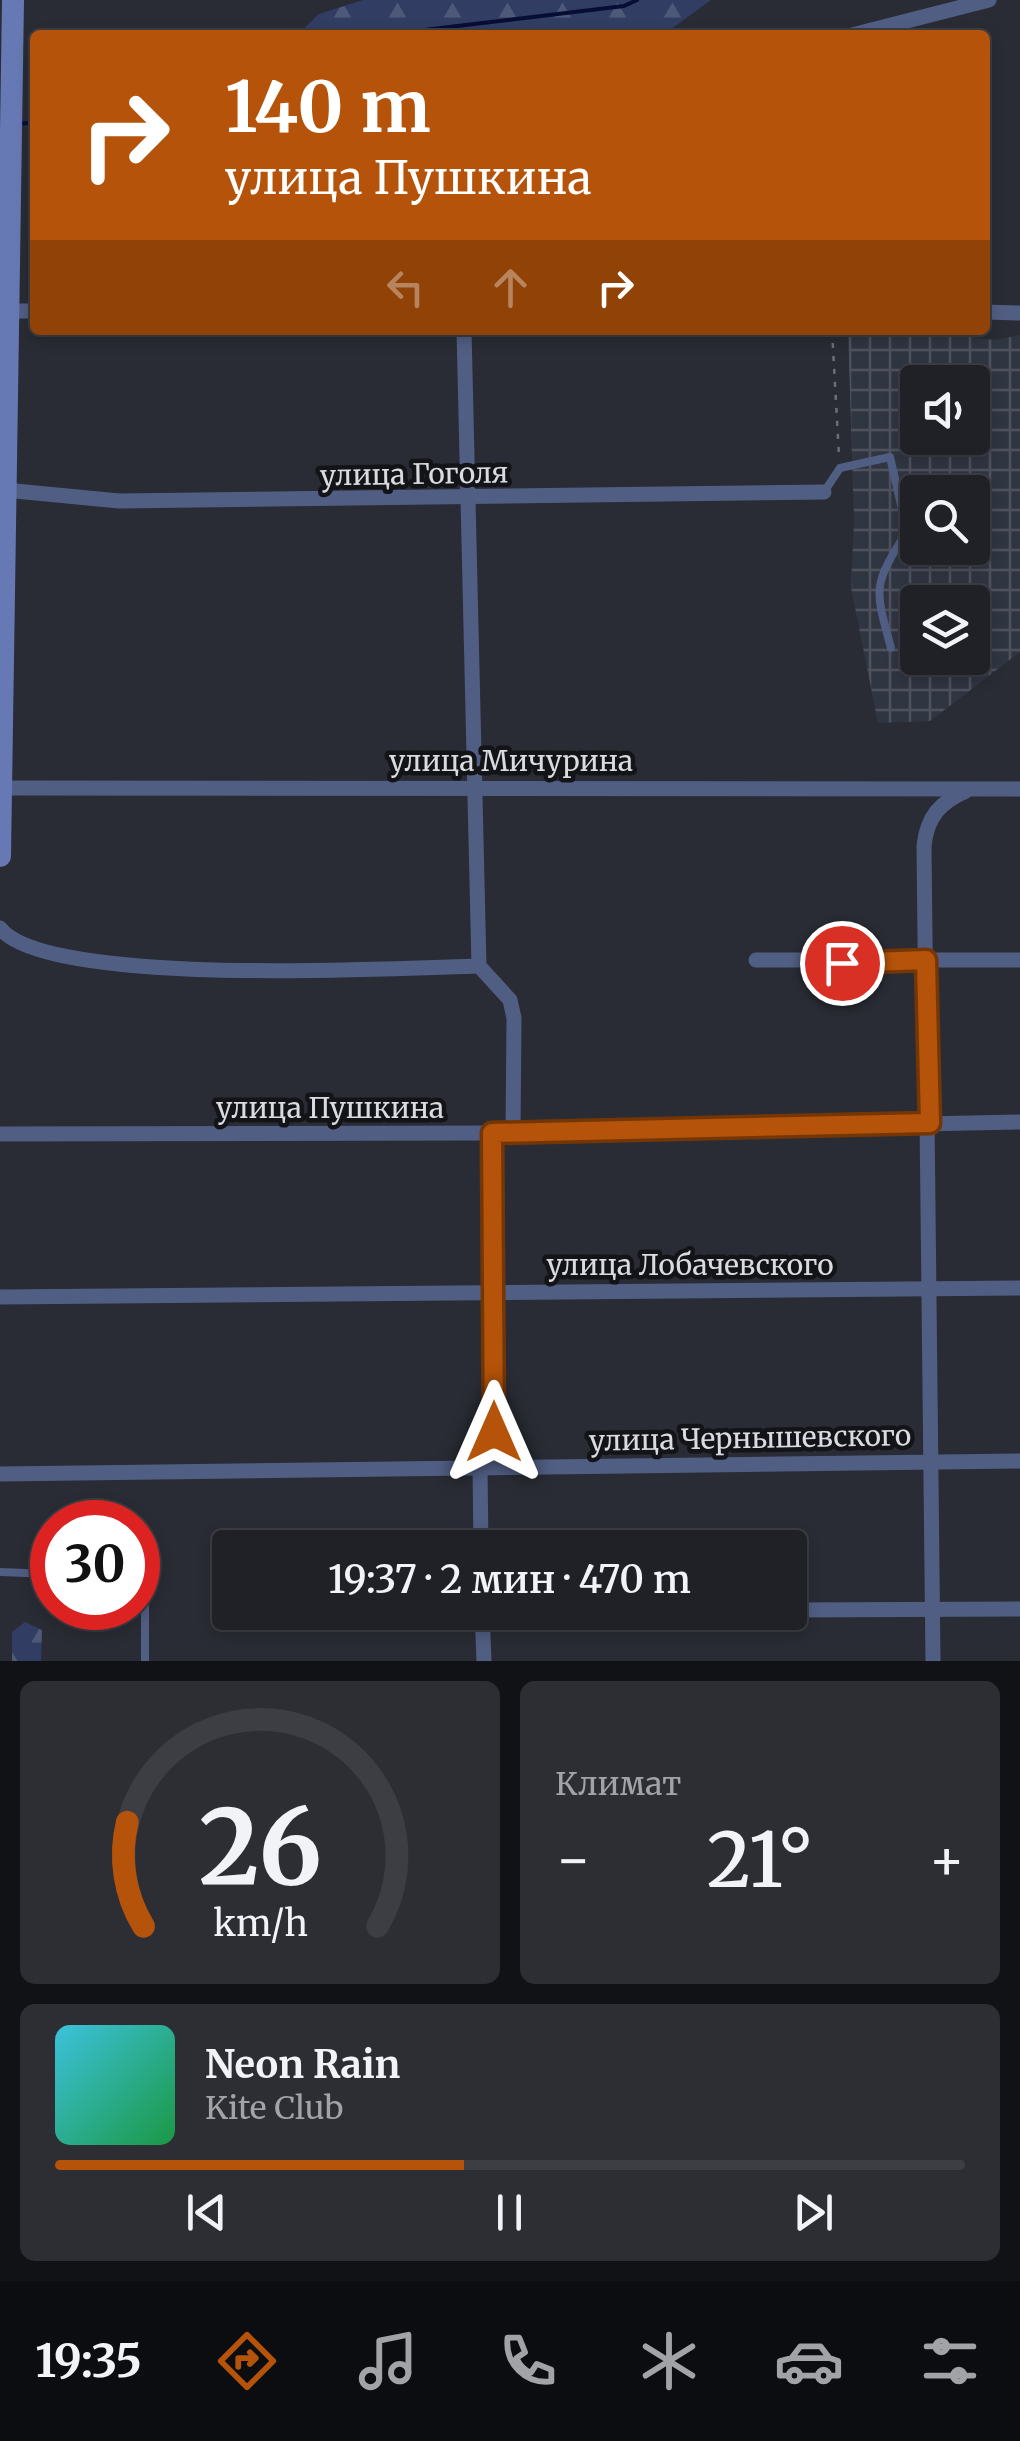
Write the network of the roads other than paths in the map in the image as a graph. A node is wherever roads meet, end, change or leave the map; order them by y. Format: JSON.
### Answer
{"nodes":[{"id":1,"x":990,"y":0,"type":"edge"},
{"id":2,"x":14,"y":7,"type":"edge"},
{"id":3,"x":872,"y":30,"type":"edge"},
{"id":4,"x":5,"y":299,"type":"edge"},
{"id":5,"x":30,"y":309,"type":"edge"},
{"id":6,"x":990,"y":312,"type":"edge"},
{"id":7,"x":1020,"y":314,"type":"edge"},
{"id":8,"x":464,"y":335,"type":"edge"},
{"id":9,"x":6,"y":490,"type":"junction"},
{"id":10,"x":824,"y":492,"type":"joint"},
{"id":11,"x":464,"y":500,"type":"junction"},
{"id":12,"x":892,"y":648,"type":"dead end"},
{"id":13,"x":1,"y":664,"type":"edge"},
{"id":14,"x":476,"y":785,"type":"junction"},
{"id":15,"x":1,"y":788,"type":"edge"},
{"id":16,"x":970,"y":789,"type":"junction"},
{"id":17,"x":1020,"y":789,"type":"edge"},
{"id":18,"x":0,"y":856,"type":"edge"},
{"id":19,"x":0,"y":928,"type":"edge"},
{"id":20,"x":756,"y":960,"type":"dead end"},
{"id":21,"x":926,"y":960,"type":"junction"},
{"id":22,"x":1020,"y":960,"type":"edge"},
{"id":23,"x":479,"y":966,"type":"junction"},
{"id":24,"x":1020,"y":1122,"type":"edge"},
{"id":25,"x":930,"y":1123,"type":"junction"},
{"id":26,"x":513,"y":1132,"type":"junction"},
{"id":27,"x":492,"y":1133,"type":"junction"},
{"id":28,"x":0,"y":1134,"type":"edge"},
{"id":29,"x":1020,"y":1288,"type":"edge"},
{"id":30,"x":930,"y":1289,"type":"junction"},
{"id":31,"x":494,"y":1292,"type":"junction"},
{"id":32,"x":0,"y":1297,"type":"edge"},
{"id":33,"x":931,"y":1461,"type":"junction"},
{"id":34,"x":1020,"y":1461,"type":"edge"},
{"id":35,"x":486,"y":1467,"type":"junction"},
{"id":36,"x":0,"y":1474,"type":"edge"},
{"id":37,"x":482,"y":1530,"type":"edge"},
{"id":38,"x":0,"y":1572,"type":"edge"},
{"id":39,"x":30,"y":1573,"type":"edge"},
{"id":40,"x":1020,"y":1609,"type":"edge"},
{"id":41,"x":807,"y":1610,"type":"edge"},
{"id":42,"x":932,"y":1610,"type":"junction"},
{"id":43,"x":145,"y":1630,"type":"edge"},
{"id":44,"x":483,"y":1630,"type":"edge"},
{"id":45,"x":145,"y":1661,"type":"edge"},
{"id":46,"x":484,"y":1661,"type":"edge"},
{"id":47,"x":933,"y":1661,"type":"edge"}],
"edges":[{"from":1,"to":3,"type":"street"},
{"from":2,"to":4,"type":"main road"},
{"from":4,"to":5,"type":"street"},
{"from":4,"to":9,"type":"main road"},
{"from":6,"to":7,"type":"street"},
{"from":8,"to":11,"type":"street"},
{"from":9,"to":11,"type":"street","name":"улица Гоголя"},
{"from":9,"to":13,"type":"main road"},
{"from":10,"to":11,"type":"street","name":"улица Гоголя"},
{"from":10,"to":12,"type":"lane"},
{"from":11,"to":14,"type":"street"},
{"from":13,"to":15,"type":"main road"},
{"from":14,"to":15,"type":"street","name":"улица Мичурина"},
{"from":14,"to":16,"type":"street","name":"улица Мичурина"},
{"from":14,"to":23,"type":"street"},
{"from":15,"to":18,"type":"main road"},
{"from":16,"to":17,"type":"street","name":"улица Мичурина"},
{"from":16,"to":21,"type":"street"},
{"from":19,"to":23,"type":"street"},
{"from":20,"to":21,"type":"street"},
{"from":21,"to":22,"type":"street"},
{"from":21,"to":25,"type":"street"},
{"from":23,"to":26,"type":"street"},
{"from":24,"to":25,"type":"street","name":"улица Пушкина"},
{"from":25,"to":26,"type":"street","name":"улица Пушкина"},
{"from":25,"to":30,"type":"street"},
{"from":26,"to":27,"type":"street","name":"улица Пушкина"},
{"from":27,"to":28,"type":"street","name":"улица Пушкина"},
{"from":27,"to":31,"type":"street"},
{"from":29,"to":30,"type":"street","name":"улица Лобачевского"},
{"from":30,"to":31,"type":"street","name":"улица Лобачевского"},
{"from":30,"to":33,"type":"street"},
{"from":31,"to":32,"type":"street","name":"улица Лобачевского"},
{"from":31,"to":35,"type":"street"},
{"from":33,"to":34,"type":"street","name":"улица Чернышевского"},
{"from":33,"to":35,"type":"street","name":"улица Чернышевского"},
{"from":33,"to":42,"type":"street"},
{"from":35,"to":36,"type":"street","name":"улица Чернышевского"},
{"from":35,"to":37,"type":"street"},
{"from":38,"to":39,"type":"lane"},
{"from":40,"to":42,"type":"street"},
{"from":41,"to":42,"type":"street"},
{"from":42,"to":47,"type":"street"},
{"from":43,"to":45,"type":"lane"},
{"from":44,"to":46,"type":"street"}]}
